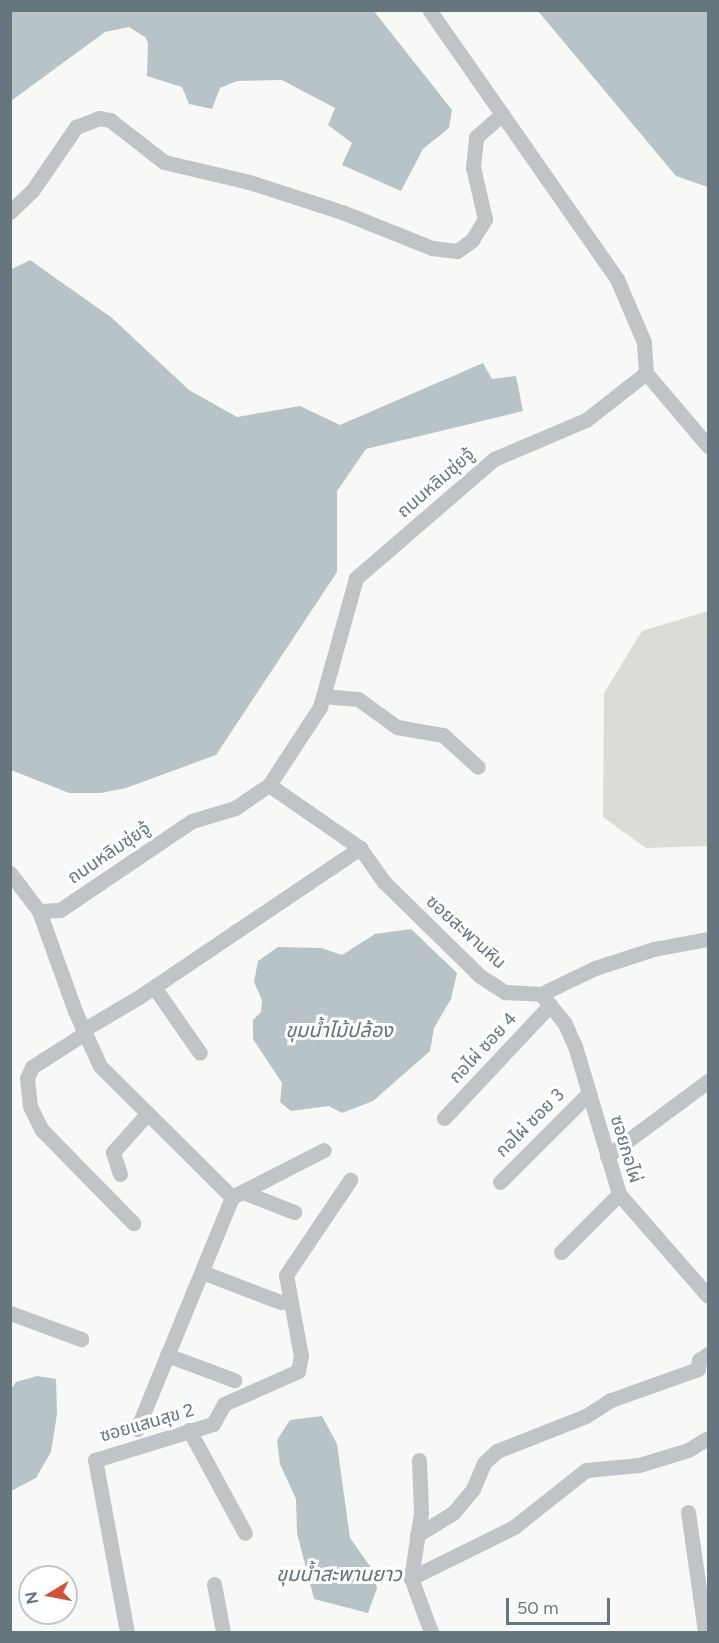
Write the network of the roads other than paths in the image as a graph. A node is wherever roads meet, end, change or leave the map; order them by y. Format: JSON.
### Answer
{"nodes":[{"id":1,"x":429,"y":10,"type":"edge"},
{"id":2,"x":502,"y":114,"type":"junction"},
{"id":3,"x":10,"y":212,"type":"edge"},
{"id":4,"x":646,"y":373,"type":"junction"},
{"id":5,"x":708,"y":446,"type":"edge"},
{"id":6,"x":323,"y":696,"type":"junction"},
{"id":7,"x":478,"y":767,"type":"dead end"},
{"id":8,"x":269,"y":785,"type":"junction"},
{"id":9,"x":360,"y":848,"type":"junction"},
{"id":10,"x":10,"y":873,"type":"edge"},
{"id":11,"x":39,"y":911,"type":"junction"},
{"id":12,"x":708,"y":939,"type":"edge"},
{"id":13,"x":154,"y":987,"type":"junction"},
{"id":14,"x":546,"y":1000,"type":"junction"},
{"id":15,"x":84,"y":1031,"type":"junction"},
{"id":16,"x":200,"y":1053,"type":"dead end"},
{"id":17,"x":708,"y":1081,"type":"edge"},
{"id":18,"x":589,"y":1093,"type":"junction"},
{"id":19,"x":148,"y":1113,"type":"junction"},
{"id":20,"x":444,"y":1118,"type":"dead end"},
{"id":21,"x":324,"y":1150,"type":"dead end"},
{"id":22,"x":607,"y":1156,"type":"junction"},
{"id":23,"x":120,"y":1174,"type":"dead end"},
{"id":24,"x":350,"y":1180,"type":"dead end"},
{"id":25,"x":500,"y":1182,"type":"dead end"},
{"id":26,"x":238,"y":1194,"type":"junction"},
{"id":27,"x":619,"y":1194,"type":"junction"},
{"id":28,"x":294,"y":1212,"type":"dead end"},
{"id":29,"x":133,"y":1223,"type":"dead end"},
{"id":30,"x":561,"y":1252,"type":"dead end"},
{"id":31,"x":202,"y":1272,"type":"junction"},
{"id":32,"x":708,"y":1296,"type":"edge"},
{"id":33,"x":280,"y":1302,"type":"dead end"},
{"id":34,"x":10,"y":1313,"type":"edge"},
{"id":35,"x":81,"y":1339,"type":"dead end"},
{"id":36,"x":167,"y":1356,"type":"junction"},
{"id":37,"x":704,"y":1357,"type":"edge"},
{"id":38,"x":234,"y":1380,"type":"dead end"},
{"id":39,"x":137,"y":1429,"type":"dead end"},
{"id":40,"x":189,"y":1430,"type":"junction"},
{"id":41,"x":708,"y":1438,"type":"edge"},
{"id":42,"x":420,"y":1460,"type":"dead end"},
{"id":43,"x":688,"y":1512,"type":"dead end"},
{"id":44,"x":245,"y":1533,"type":"dead end"},
{"id":45,"x":417,"y":1535,"type":"junction"},
{"id":46,"x":411,"y":1578,"type":"junction"},
{"id":47,"x":214,"y":1584,"type":"dead end"},
{"id":48,"x":128,"y":1632,"type":"edge"},
{"id":49,"x":223,"y":1632,"type":"edge"},
{"id":50,"x":431,"y":1632,"type":"edge"},
{"id":51,"x":705,"y":1632,"type":"edge"}],
"edges":[{"from":1,"to":2,"type":"street"},
{"from":2,"to":3,"type":"street"},
{"from":2,"to":4,"type":"street"},
{"from":4,"to":5,"type":"street"},
{"from":4,"to":6,"type":"street","name":"ถนนหลิมซุ่ยจู้"},
{"from":6,"to":7,"type":"street"},
{"from":6,"to":8,"type":"street","name":"ถนนหลิมซุ่ยจู้"},
{"from":8,"to":9,"type":"street","name":"ซอยสะพานหิน"},
{"from":8,"to":11,"type":"street","name":"ถนนหลิมซุ่ยจู้"},
{"from":9,"to":13,"type":"street"},
{"from":9,"to":14,"type":"street","name":"ซอยสะพานหิน"},
{"from":10,"to":11,"type":"street"},
{"from":11,"to":15,"type":"street"},
{"from":12,"to":14,"type":"street","name":"ซอยสะพานหิน"},
{"from":13,"to":15,"type":"street"},
{"from":13,"to":16,"type":"street"},
{"from":14,"to":18,"type":"street","name":"ซอยกอไผ่"},
{"from":14,"to":20,"type":"street","name":"กอไผ่ ซอย 4"},
{"from":15,"to":19,"type":"street"},
{"from":15,"to":29,"type":"street"},
{"from":17,"to":22,"type":"street"},
{"from":18,"to":22,"type":"street","name":"ซอยกอไผ่"},
{"from":18,"to":25,"type":"street","name":"กอไผ่ ซอย 3"},
{"from":19,"to":23,"type":"street"},
{"from":19,"to":26,"type":"street"},
{"from":21,"to":26,"type":"street"},
{"from":22,"to":27,"type":"street","name":"ซอยกอไผ่"},
{"from":24,"to":40,"type":"street","name":"ซอยแสนสุข 2"},
{"from":26,"to":28,"type":"street"},
{"from":26,"to":31,"type":"street"},
{"from":27,"to":30,"type":"street"},
{"from":27,"to":32,"type":"street","name":"ซอยกอไผ่"},
{"from":31,"to":33,"type":"street"},
{"from":31,"to":36,"type":"street"},
{"from":34,"to":35,"type":"street"},
{"from":36,"to":38,"type":"street"},
{"from":36,"to":39,"type":"street"},
{"from":37,"to":45,"type":"street"},
{"from":40,"to":44,"type":"street"},
{"from":40,"to":48,"type":"street","name":"ซอยแสนสุข 2"},
{"from":41,"to":46,"type":"street"},
{"from":42,"to":45,"type":"street"},
{"from":43,"to":51,"type":"street"},
{"from":45,"to":46,"type":"street"},
{"from":46,"to":50,"type":"street"},
{"from":47,"to":49,"type":"street"}]}
